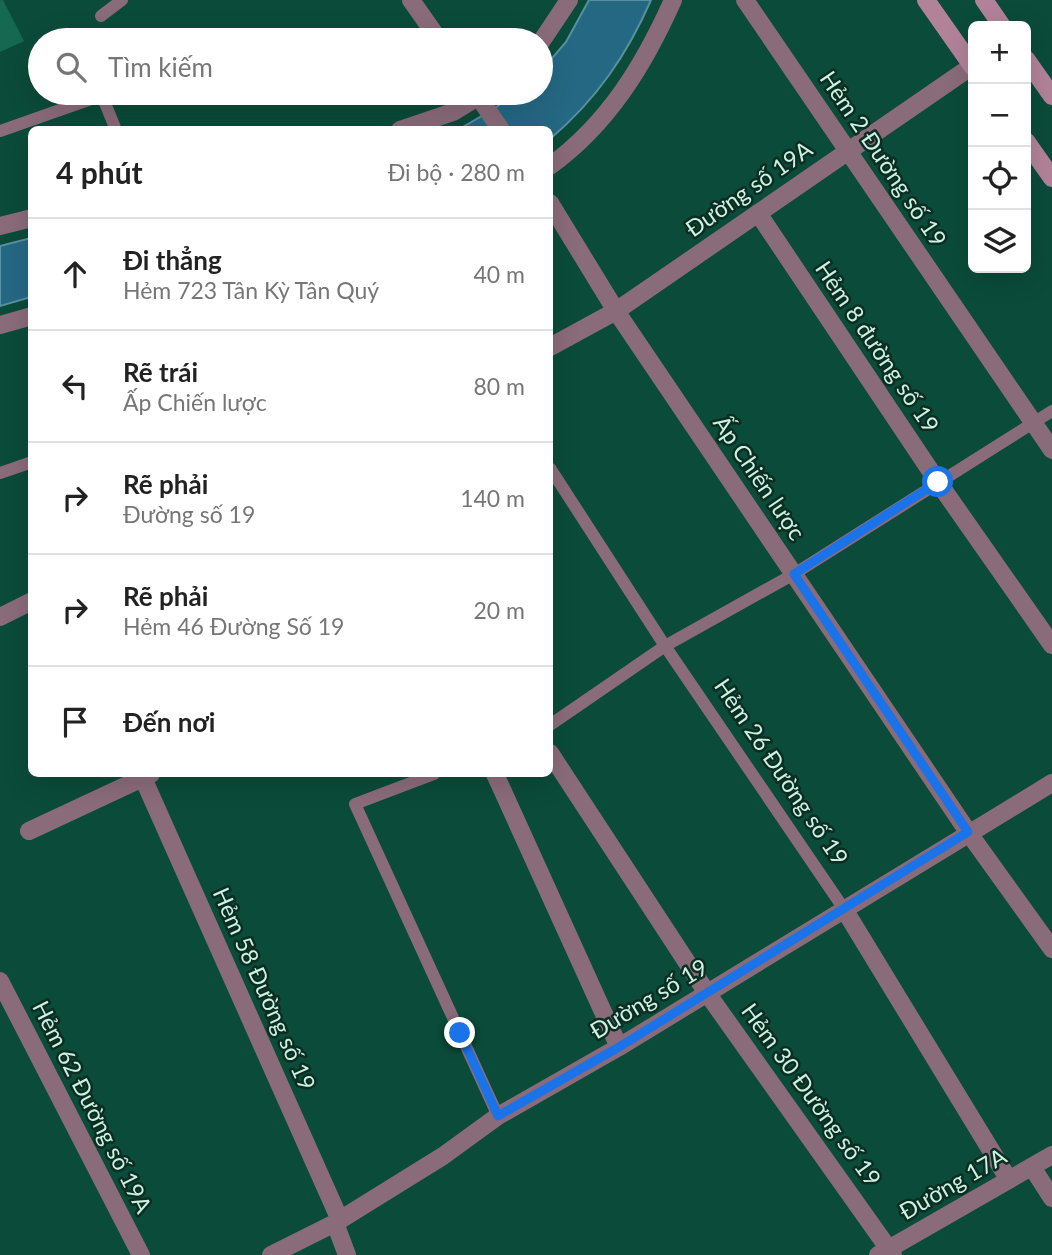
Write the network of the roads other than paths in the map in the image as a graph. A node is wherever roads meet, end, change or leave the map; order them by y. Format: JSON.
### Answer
{"nodes":[{"id":1,"x":122,"y":0,"type":"edge"},
{"id":2,"x":411,"y":0,"type":"edge"},
{"id":3,"x":569,"y":0,"type":"edge"},
{"id":4,"x":673,"y":0,"type":"edge"},
{"id":5,"x":744,"y":0,"type":"edge"},
{"id":6,"x":926,"y":0,"type":"edge"},
{"id":7,"x":984,"y":0,"type":"edge"},
{"id":8,"x":101,"y":16,"type":"dead end"},
{"id":9,"x":999,"y":21,"type":"edge"},
{"id":10,"x":431,"y":28,"type":"edge"},
{"id":11,"x":550,"y":28,"type":"edge"},
{"id":12,"x":968,"y":59,"type":"edge"},
{"id":13,"x":1031,"y":66,"type":"edge"},
{"id":14,"x":968,"y":69,"type":"edge"},
{"id":15,"x":1052,"y":96,"type":"edge"},
{"id":16,"x":74,"y":105,"type":"edge"},
{"id":17,"x":106,"y":105,"type":"edge"},
{"id":18,"x":467,"y":105,"type":"edge"},
{"id":19,"x":486,"y":105,"type":"edge"},
{"id":20,"x":114,"y":126,"type":"edge"},
{"id":21,"x":414,"y":126,"type":"edge"},
{"id":22,"x":499,"y":126,"type":"edge"},
{"id":23,"x":0,"y":131,"type":"edge"},
{"id":24,"x":1030,"y":147,"type":"edge"},
{"id":25,"x":847,"y":151,"type":"junction"},
{"id":26,"x":553,"y":163,"type":"edge"},
{"id":27,"x":1052,"y":178,"type":"edge"},
{"id":28,"x":553,"y":208,"type":"edge"},
{"id":29,"x":758,"y":213,"type":"junction"},
{"id":30,"x":28,"y":219,"type":"edge"},
{"id":31,"x":0,"y":226,"type":"edge"},
{"id":32,"x":616,"y":311,"type":"junction"},
{"id":33,"x":28,"y":317,"type":"edge"},
{"id":34,"x":0,"y":325,"type":"edge"},
{"id":35,"x":553,"y":345,"type":"edge"},
{"id":36,"x":1052,"y":411,"type":"edge"},
{"id":37,"x":1033,"y":422,"type":"junction"},
{"id":38,"x":1052,"y":450,"type":"edge"},
{"id":39,"x":28,"y":463,"type":"edge"},
{"id":40,"x":0,"y":473,"type":"edge"},
{"id":41,"x":553,"y":473,"type":"edge"},
{"id":42,"x":938,"y":482,"type":"junction"},
{"id":43,"x":794,"y":574,"type":"junction"},
{"id":44,"x":28,"y":603,"type":"edge"},
{"id":45,"x":0,"y":617,"type":"edge"},
{"id":46,"x":1052,"y":645,"type":"edge"},
{"id":47,"x":665,"y":646,"type":"junction"},
{"id":48,"x":553,"y":723,"type":"edge"},
{"id":49,"x":553,"y":758,"type":"edge"},
{"id":50,"x":145,"y":777,"type":"edge"},
{"id":51,"x":147,"y":777,"type":"edge"},
{"id":52,"x":426,"y":777,"type":"edge"},
{"id":53,"x":496,"y":777,"type":"edge"},
{"id":54,"x":1052,"y":782,"type":"edge"},
{"id":55,"x":29,"y":831,"type":"dead end"},
{"id":56,"x":968,"y":832,"type":"junction"},
{"id":57,"x":844,"y":909,"type":"junction"},
{"id":58,"x":1052,"y":949,"type":"edge"},
{"id":59,"x":0,"y":981,"type":"edge"},
{"id":60,"x":707,"y":993,"type":"junction"},
{"id":61,"x":619,"y":1047,"type":"junction"},
{"id":62,"x":498,"y":1116,"type":"junction"},
{"id":63,"x":1052,"y":1155,"type":"edge"},
{"id":64,"x":1032,"y":1167,"type":"junction"},
{"id":65,"x":1009,"y":1180,"type":"junction"},
{"id":66,"x":1052,"y":1198,"type":"edge"},
{"id":67,"x":338,"y":1221,"type":"junction"},
{"id":68,"x":887,"y":1253,"type":"edge"},
{"id":69,"x":141,"y":1255,"type":"edge"},
{"id":70,"x":271,"y":1255,"type":"edge"},
{"id":71,"x":346,"y":1255,"type":"edge"}],
"edges":[{"from":1,"to":8,"type":"lane"},
{"from":2,"to":10,"type":"street"},
{"from":3,"to":11,"type":"street"},
{"from":4,"to":26,"type":"street"},
{"from":5,"to":25,"type":"street","name":"Hẻm 2 Đường số 19"},
{"from":6,"to":12,"type":"main road"},
{"from":7,"to":9,"type":"main road"},
{"from":13,"to":15,"type":"main road"},
{"from":14,"to":25,"type":"street","name":"Đường số 19A"},
{"from":16,"to":23,"type":"lane"},
{"from":17,"to":20,"type":"lane"},
{"from":18,"to":21,"type":"street"},
{"from":19,"to":22,"type":"street"},
{"from":24,"to":27,"type":"main road"},
{"from":25,"to":29,"type":"street","name":"Đường số 19A"},
{"from":25,"to":37,"type":"street","name":"Hẻm 2 Đường số 19"},
{"from":28,"to":32,"type":"street","name":"Ấp Chiến lược"},
{"from":29,"to":32,"type":"street","name":"Đường số 19A"},
{"from":29,"to":42,"type":"street","name":"Hẻm 8 đường số 19"},
{"from":30,"to":31,"type":"street"},
{"from":32,"to":35,"type":"street","name":"Đường số 19A"},
{"from":32,"to":43,"type":"street","name":"Ấp Chiến lược"},
{"from":33,"to":34,"type":"street"},
{"from":36,"to":37,"type":"lane"},
{"from":37,"to":38,"type":"street","name":"Hẻm 2 Đường số 19"},
{"from":37,"to":42,"type":"lane"},
{"from":39,"to":40,"type":"lane"},
{"from":41,"to":47,"type":"lane","name":"Hẻm 26 Đường số 19"},
{"from":42,"to":43,"type":"lane"},
{"from":42,"to":46,"type":"street","name":"Hẻm 8 đường số 19"},
{"from":43,"to":47,"type":"lane"},
{"from":43,"to":56,"type":"street","name":"Ấp Chiến lược"},
{"from":44,"to":45,"type":"street"},
{"from":47,"to":48,"type":"lane"},
{"from":47,"to":57,"type":"lane","name":"Hẻm 26 Đường số 19"},
{"from":49,"to":60,"type":"street","name":"Hẻm 30 Đường số 19"},
{"from":50,"to":55,"type":"street"},
{"from":51,"to":67,"type":"street","name":"Hẻm 58 Đường số 19"},
{"from":52,"to":62,"type":"lane"},
{"from":53,"to":61,"type":"street"},
{"from":54,"to":56,"type":"street","name":"Đường số 19"},
{"from":56,"to":57,"type":"street","name":"Đường số 19"},
{"from":56,"to":58,"type":"street","name":"Ấp Chiến lược"},
{"from":57,"to":60,"type":"street","name":"Đường số 19"},
{"from":57,"to":65,"type":"street","name":"Hẻm 26 Đường số 19"},
{"from":59,"to":69,"type":"street","name":"Hẻm 62 Đường số 19A"},
{"from":60,"to":61,"type":"street","name":"Đường số 19"},
{"from":60,"to":68,"type":"street","name":"Hẻm 30 Đường số 19"},
{"from":61,"to":62,"type":"street","name":"Đường số 19"},
{"from":62,"to":67,"type":"street","name":"Đường số 19"},
{"from":63,"to":64,"type":"street","name":"Đường 17A"},
{"from":64,"to":65,"type":"street","name":"Đường 17A"},
{"from":64,"to":66,"type":"street"},
{"from":65,"to":68,"type":"street","name":"Đường 17A"},
{"from":67,"to":70,"type":"street","name":"Đường số 19"},
{"from":67,"to":71,"type":"street","name":"Hẻm 58 Đường số 19"}]}
